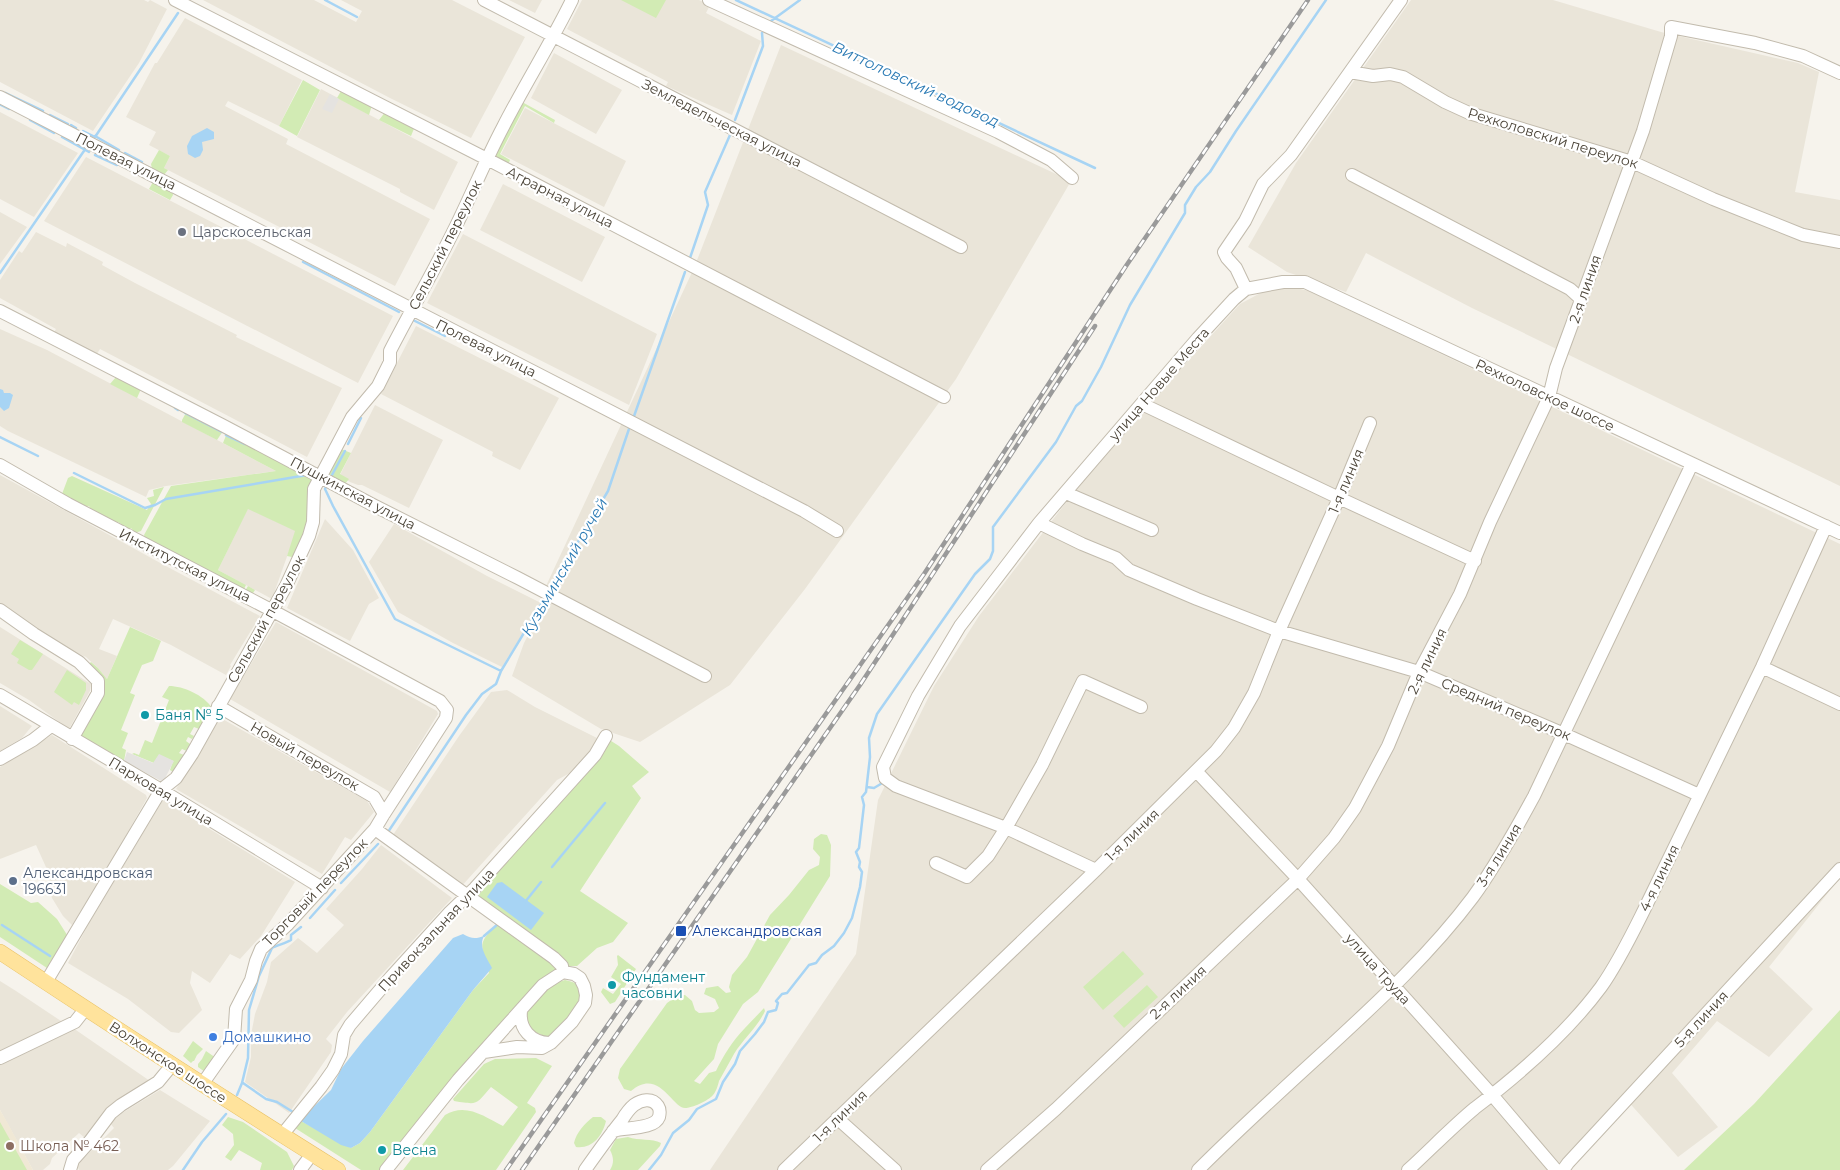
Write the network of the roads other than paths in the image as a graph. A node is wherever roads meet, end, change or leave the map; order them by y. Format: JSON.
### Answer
{"nodes":[{"id":1,"x":174,"y":0,"type":"edge"},
{"id":2,"x":484,"y":0,"type":"edge"},
{"id":3,"x":572,"y":0,"type":"edge"},
{"id":4,"x":709,"y":0,"type":"edge"},
{"id":5,"x":1401,"y":0,"type":"edge"},
{"id":6,"x":554,"y":36,"type":"junction"},
{"id":7,"x":1353,"y":72,"type":"junction"},
{"id":8,"x":1840,"y":73,"type":"edge"},
{"id":9,"x":0,"y":98,"type":"edge"},
{"id":10,"x":487,"y":160,"type":"junction"},
{"id":11,"x":1632,"y":162,"type":"junction"},
{"id":12,"x":1352,"y":176,"type":"dead end"},
{"id":13,"x":1072,"y":178,"type":"dead end"},
{"id":14,"x":1840,"y":242,"type":"edge"},
{"id":15,"x":961,"y":247,"type":"dead end"},
{"id":16,"x":1246,"y":289,"type":"junction"},
{"id":17,"x":1581,"y":299,"type":"junction"},
{"id":18,"x":412,"y":310,"type":"junction"},
{"id":19,"x":0,"y":311,"type":"edge"},
{"id":20,"x":944,"y":397,"type":"dead end"},
{"id":21,"x":1549,"y":397,"type":"junction"},
{"id":22,"x":1142,"y":404,"type":"junction"},
{"id":23,"x":1370,"y":423,"type":"dead end"},
{"id":24,"x":1692,"y":464,"type":"junction"},
{"id":25,"x":0,"y":465,"type":"edge"},
{"id":26,"x":320,"y":476,"type":"junction"},
{"id":27,"x":1066,"y":493,"type":"junction"},
{"id":28,"x":1339,"y":498,"type":"junction"},
{"id":29,"x":1039,"y":522,"type":"junction"},
{"id":30,"x":1826,"y":526,"type":"junction"},
{"id":31,"x":1152,"y":530,"type":"dead end"},
{"id":32,"x":837,"y":531,"type":"dead end"},
{"id":33,"x":1840,"y":532,"type":"edge"},
{"id":34,"x":1475,"y":561,"type":"junction"},
{"id":35,"x":0,"y":610,"type":"edge"},
{"id":36,"x":273,"y":610,"type":"junction"},
{"id":37,"x":1279,"y":631,"type":"junction"},
{"id":38,"x":1762,"y":667,"type":"junction"},
{"id":39,"x":1419,"y":672,"type":"junction"},
{"id":40,"x":705,"y":676,"type":"dead end"},
{"id":41,"x":0,"y":695,"type":"edge"},
{"id":42,"x":1840,"y":704,"type":"edge"},
{"id":43,"x":218,"y":706,"type":"junction"},
{"id":44,"x":1140,"y":707,"type":"dead end"},
{"id":45,"x":447,"y":710,"type":"joint"},
{"id":46,"x":51,"y":726,"type":"junction"},
{"id":47,"x":1564,"y":734,"type":"junction"},
{"id":48,"x":606,"y":736,"type":"dead end"},
{"id":49,"x":72,"y":739,"type":"junction"},
{"id":50,"x":0,"y":759,"type":"edge"},
{"id":51,"x":1197,"y":772,"type":"junction"},
{"id":52,"x":161,"y":790,"type":"junction"},
{"id":53,"x":1699,"y":795,"type":"junction"},
{"id":54,"x":384,"y":814,"type":"junction"},
{"id":55,"x":1006,"y":828,"type":"junction"},
{"id":56,"x":375,"y":830,"type":"junction"},
{"id":57,"x":936,"y":863,"type":"dead end"},
{"id":58,"x":1840,"y":869,"type":"edge"},
{"id":59,"x":1096,"y":870,"type":"junction"},
{"id":60,"x":1298,"y":879,"type":"junction"},
{"id":61,"x":322,"y":888,"type":"junction"},
{"id":62,"x":467,"y":897,"type":"junction"},
{"id":63,"x":0,"y":952,"type":"edge"},
{"id":64,"x":563,"y":972,"type":"junction"},
{"id":65,"x":46,"y":982,"type":"junction"},
{"id":66,"x":1394,"y":988,"type":"junction"},
{"id":67,"x":86,"y":1008,"type":"junction"},
{"id":68,"x":521,"y":1011,"type":"junction"},
{"id":69,"x":551,"y":1043,"type":"junction"},
{"id":70,"x":484,"y":1052,"type":"junction"},
{"id":71,"x":0,"y":1058,"type":"edge"},
{"id":72,"x":172,"y":1065,"type":"junction"},
{"id":73,"x":203,"y":1083,"type":"junction"},
{"id":74,"x":1493,"y":1096,"type":"junction"},
{"id":75,"x":838,"y":1118,"type":"junction"},
{"id":76,"x":613,"y":1131,"type":"dead end"},
{"id":77,"x":282,"y":1135,"type":"junction"},
{"id":78,"x":312,"y":1154,"type":"junction"},
{"id":79,"x":70,"y":1170,"type":"edge"},
{"id":80,"x":300,"y":1170,"type":"edge"},
{"id":81,"x":338,"y":1170,"type":"edge"},
{"id":82,"x":386,"y":1170,"type":"edge"},
{"id":83,"x":584,"y":1170,"type":"edge"},
{"id":84,"x":784,"y":1170,"type":"edge"},
{"id":85,"x":895,"y":1170,"type":"edge"},
{"id":86,"x":987,"y":1170,"type":"edge"},
{"id":87,"x":1198,"y":1170,"type":"edge"},
{"id":88,"x":1408,"y":1170,"type":"edge"},
{"id":89,"x":1556,"y":1170,"type":"edge"},
{"id":90,"x":1563,"y":1170,"type":"edge"}],
"edges":[{"from":1,"to":10,"type":"street","name":"Аграрная улица"},
{"from":2,"to":6,"type":"street","name":"Земледельческая улица"},
{"from":3,"to":6,"type":"street","name":"Сельский переулок"},
{"from":4,"to":13,"type":"street"},
{"from":5,"to":7,"type":"street"},
{"from":6,"to":10,"type":"street","name":"Сельский переулок"},
{"from":6,"to":15,"type":"street","name":"Земледельческая улица"},
{"from":7,"to":11,"type":"street","name":"Рехколовский переулок"},
{"from":7,"to":16,"type":"street"},
{"from":8,"to":11,"type":"street","name":"2-я линия"},
{"from":9,"to":18,"type":"street","name":"Полевая улица"},
{"from":10,"to":18,"type":"street","name":"Сельский переулок"},
{"from":10,"to":20,"type":"street","name":"Аграрная улица"},
{"from":11,"to":14,"type":"street","name":"Рехколовский переулок"},
{"from":11,"to":17,"type":"street","name":"2-я линия"},
{"from":12,"to":17,"type":"street"},
{"from":16,"to":21,"type":"street","name":"Рехколовское шоссе"},
{"from":16,"to":22,"type":"street","name":"улица Новые Места"},
{"from":17,"to":21,"type":"street","name":"2-я линия"},
{"from":18,"to":26,"type":"street","name":"Сельский переулок"},
{"from":18,"to":32,"type":"street","name":"Полевая улица"},
{"from":19,"to":26,"type":"street","name":"Пушкинская улица"},
{"from":21,"to":24,"type":"street","name":"Рехколовское шоссе"},
{"from":21,"to":34,"type":"street","name":"2-я линия"},
{"from":22,"to":27,"type":"street","name":"улица Новые Места"},
{"from":22,"to":28,"type":"street"},
{"from":23,"to":28,"type":"street","name":"1-я линия"},
{"from":24,"to":30,"type":"street","name":"Рехколовское шоссе"},
{"from":24,"to":47,"type":"street","name":"3-я линия"},
{"from":25,"to":36,"type":"street","name":"Институтская улица"},
{"from":26,"to":36,"type":"street","name":"Сельский переулок"},
{"from":26,"to":40,"type":"street","name":"Пушкинская улица"},
{"from":27,"to":29,"type":"street","name":"улица Новые Места"},
{"from":27,"to":31,"type":"street"},
{"from":28,"to":34,"type":"street"},
{"from":28,"to":37,"type":"street","name":"1-я линия"},
{"from":29,"to":37,"type":"street","name":"Средний переулок"},
{"from":29,"to":55,"type":"street","name":"улица Новые Места"},
{"from":30,"to":33,"type":"street","name":"Рехколовское шоссе"},
{"from":30,"to":38,"type":"street","name":"4-я линия"},
{"from":34,"to":39,"type":"street","name":"2-я линия"},
{"from":35,"to":49,"type":"street"},
{"from":36,"to":43,"type":"street","name":"Сельский переулок"},
{"from":36,"to":45,"type":"street","name":"Институтская улица"},
{"from":37,"to":39,"type":"street","name":"Средний переулок"},
{"from":37,"to":51,"type":"street","name":"1-я линия"},
{"from":38,"to":42,"type":"street"},
{"from":38,"to":53,"type":"street","name":"4-я линия"},
{"from":39,"to":47,"type":"street","name":"Средний переулок"},
{"from":39,"to":60,"type":"street","name":"2-я линия"},
{"from":41,"to":46,"type":"street","name":"Парковая улица"},
{"from":43,"to":52,"type":"street","name":"Сельский переулок"},
{"from":43,"to":54,"type":"street","name":"Новый переулок"},
{"from":44,"to":55,"type":"street"},
{"from":45,"to":54,"type":"street","name":"Торговый переулок"},
{"from":46,"to":49,"type":"street","name":"Парковая улица"},
{"from":46,"to":50,"type":"street"},
{"from":47,"to":53,"type":"street","name":"Средний переулок"},
{"from":47,"to":66,"type":"street","name":"3-я линия"},
{"from":48,"to":62,"type":"street","name":"Привокзальная улица"},
{"from":49,"to":52,"type":"street","name":"Парковая улица"},
{"from":51,"to":59,"type":"street","name":"1-я линия"},
{"from":51,"to":60,"type":"street","name":"улица Труда"},
{"from":52,"to":61,"type":"street","name":"Парковая улица"},
{"from":52,"to":65,"type":"street","name":"Сельский переулок"},
{"from":53,"to":74,"type":"street","name":"4-я линия"},
{"from":54,"to":56,"type":"street","name":"Торговый переулок"},
{"from":55,"to":57,"type":"street"},
{"from":55,"to":59,"type":"street"},
{"from":56,"to":61,"type":"street","name":"Торговый переулок"},
{"from":56,"to":62,"type":"street"},
{"from":58,"to":90,"type":"street","name":"5-я линия"},
{"from":59,"to":75,"type":"street","name":"1-я линия"},
{"from":60,"to":66,"type":"street","name":"улица Труда"},
{"from":60,"to":86,"type":"street","name":"2-я линия"},
{"from":61,"to":73,"type":"street","name":"Торговый переулок"},
{"from":62,"to":64,"type":"street"},
{"from":62,"to":77,"type":"street","name":"Привокзальная улица"},
{"from":63,"to":65,"type":"main road","name":"Волхонское шоссе"},
{"from":64,"to":68,"type":"street"},
{"from":64,"to":69,"type":"street"},
{"from":65,"to":67,"type":"main road","name":"Волхонское шоссе"},
{"from":66,"to":74,"type":"street","name":"улица Труда"},
{"from":66,"to":87,"type":"street","name":"3-я линия"},
{"from":67,"to":71,"type":"street"},
{"from":67,"to":72,"type":"main road","name":"Волхонское шоссе"},
{"from":68,"to":69,"type":"street"},
{"from":68,"to":70,"type":"street"},
{"from":69,"to":70,"type":"street"},
{"from":70,"to":82,"type":"street"},
{"from":72,"to":73,"type":"main road","name":"Волхонское шоссе"},
{"from":72,"to":79,"type":"street"},
{"from":73,"to":77,"type":"main road","name":"Волхонское шоссе"},
{"from":74,"to":88,"type":"street","name":"4-я линия"},
{"from":74,"to":89,"type":"street","name":"улица Труда"},
{"from":75,"to":84,"type":"street","name":"1-я линия"},
{"from":75,"to":85,"type":"street"},
{"from":76,"to":83,"type":"street"},
{"from":77,"to":78,"type":"main road","name":"Волхонское шоссе"},
{"from":78,"to":80,"type":"street"},
{"from":78,"to":81,"type":"main road","name":"Волхонское шоссе"}]}
